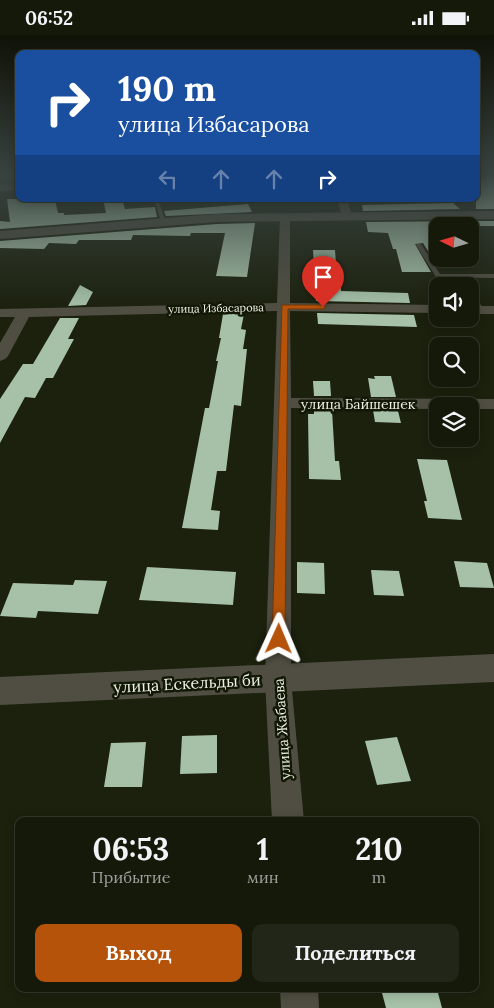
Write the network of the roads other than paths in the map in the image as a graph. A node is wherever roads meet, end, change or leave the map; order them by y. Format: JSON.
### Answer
{"nodes":[{"id":1,"x":198,"y":219,"type":"edge"},
{"id":2,"x":285,"y":219,"type":"edge"},
{"id":3,"x":164,"y":222,"type":"joint"},
{"id":4,"x":0,"y":235,"type":"edge"},
{"id":5,"x":419,"y":245,"type":"dead end"},
{"id":6,"x":494,"y":276,"type":"edge"},
{"id":7,"x":284,"y":307,"type":"junction"},
{"id":8,"x":429,"y":309,"type":"edge"},
{"id":9,"x":25,"y":312,"type":"junction"},
{"id":10,"x":0,"y":313,"type":"edge"},
{"id":11,"x":0,"y":356,"type":"edge"},
{"id":12,"x":282,"y":403,"type":"junction"},
{"id":13,"x":494,"y":404,"type":"edge"},
{"id":14,"x":494,"y":668,"type":"edge"},
{"id":15,"x":278,"y":679,"type":"junction"},
{"id":16,"x":0,"y":691,"type":"edge"},
{"id":17,"x":288,"y":817,"type":"edge"},
{"id":18,"x":299,"y":992,"type":"edge"},
{"id":19,"x":300,"y":1008,"type":"edge"}],
"edges":[{"from":1,"to":3,"type":"street"},
{"from":2,"to":7,"type":"street","name":"улица Жабаева"},
{"from":3,"to":4,"type":"street"},
{"from":5,"to":6,"type":"lane"},
{"from":7,"to":8,"type":"street","name":"улица Избасарова"},
{"from":7,"to":9,"type":"street","name":"улица Избасарова"},
{"from":7,"to":12,"type":"street","name":"улица Жабаева"},
{"from":9,"to":10,"type":"street","name":"улица Избасарова"},
{"from":9,"to":11,"type":"street"},
{"from":12,"to":13,"type":"street","name":"улица Байшешек"},
{"from":12,"to":15,"type":"street","name":"улица Жабаева"},
{"from":14,"to":15,"type":"street","name":"улица Ескельды би"},
{"from":15,"to":16,"type":"street","name":"улица Ескельды би"},
{"from":15,"to":17,"type":"street","name":"улица Жабаева"},
{"from":18,"to":19,"type":"street"}]}
